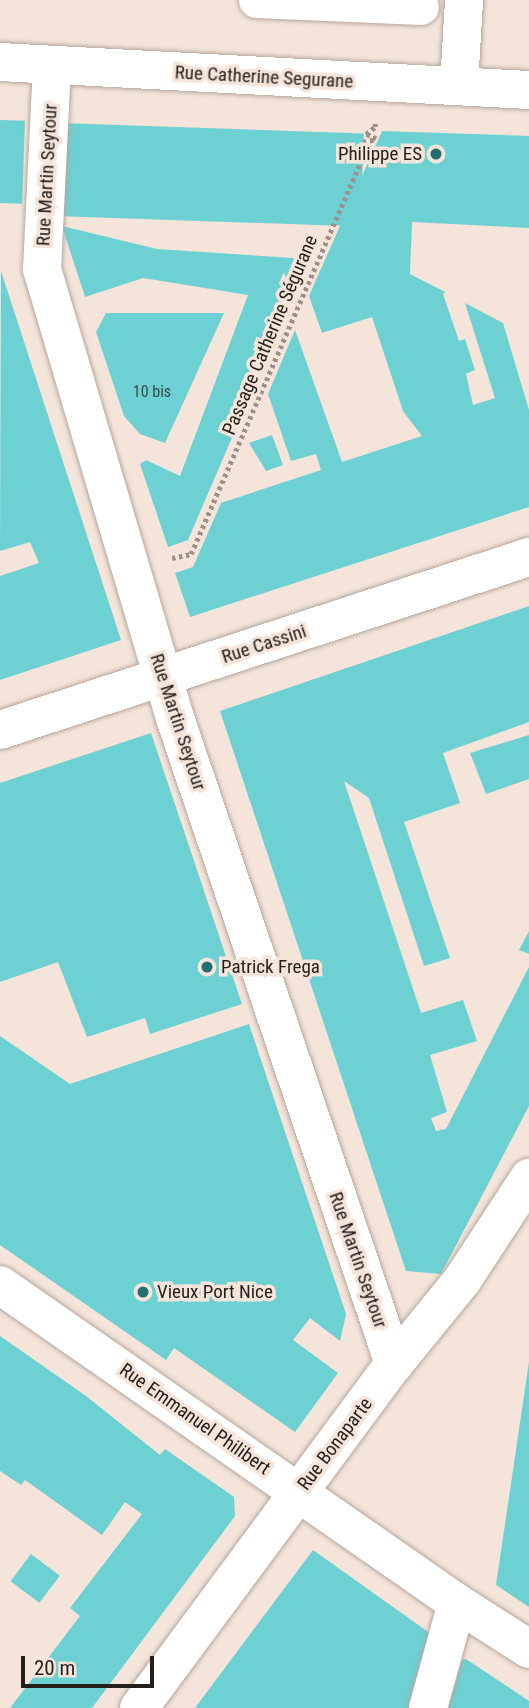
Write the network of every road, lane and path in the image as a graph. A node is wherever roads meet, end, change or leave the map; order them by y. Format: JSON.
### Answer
{"nodes":[{"id":1,"x":256,"y":0,"type":"edge"},
{"id":2,"x":464,"y":0,"type":"edge"},
{"id":3,"x":421,"y":7,"type":"dead end"},
{"id":4,"x":0,"y":62,"type":"edge"},
{"id":5,"x":52,"y":65,"type":"junction"},
{"id":6,"x":376,"y":84,"type":"junction"},
{"id":7,"x":459,"y":86,"type":"junction"},
{"id":8,"x":529,"y":90,"type":"edge"},
{"id":9,"x":529,"y":557,"type":"edge"},
{"id":10,"x":130,"y":567,"type":"junction"},
{"id":11,"x":162,"y":677,"type":"junction"},
{"id":12,"x":0,"y":730,"type":"edge"},
{"id":13,"x":529,"y":1178,"type":"edge"},
{"id":14,"x":0,"y":1285,"type":"edge"},
{"id":15,"x":394,"y":1364,"type":"junction"},
{"id":16,"x":300,"y":1491,"type":"junction"},
{"id":17,"x":457,"y":1603,"type":"junction"},
{"id":18,"x":529,"y":1649,"type":"edge"},
{"id":19,"x":139,"y":1708,"type":"edge"},
{"id":20,"x":428,"y":1708,"type":"edge"}],
"edges":[{"from":1,"to":3,"type":"street"},
{"from":2,"to":7,"type":"street"},
{"from":4,"to":5,"type":"street","name":"Rue Catherine Segurane"},
{"from":5,"to":6,"type":"street","name":"Rue Catherine Segurane"},
{"from":5,"to":10,"type":"street","name":"Rue Martin Seytour"},
{"from":6,"to":7,"type":"street","name":"Rue Catherine Segurane"},
{"from":6,"to":10,"type":"path","name":"Passage Catherine Ségurane"},
{"from":7,"to":8,"type":"street","name":"Rue Catherine Segurane"},
{"from":9,"to":11,"type":"street","name":"Rue Cassini"},
{"from":10,"to":11,"type":"street","name":"Rue Martin Seytour"},
{"from":11,"to":12,"type":"street","name":"Rue Cassini"},
{"from":11,"to":15,"type":"street","name":"Rue Martin Seytour"},
{"from":13,"to":15,"type":"street","name":"Rue Bonaparte"},
{"from":14,"to":16,"type":"street","name":"Rue Emmanuel Philibert"},
{"from":15,"to":16,"type":"street","name":"Rue Bonaparte"},
{"from":16,"to":17,"type":"street","name":"Rue Emmanuel Philibert"},
{"from":16,"to":19,"type":"street","name":"Rue Bonaparte"},
{"from":17,"to":18,"type":"street","name":"Rue Emmanuel Philibert"},
{"from":17,"to":20,"type":"street"}]}
